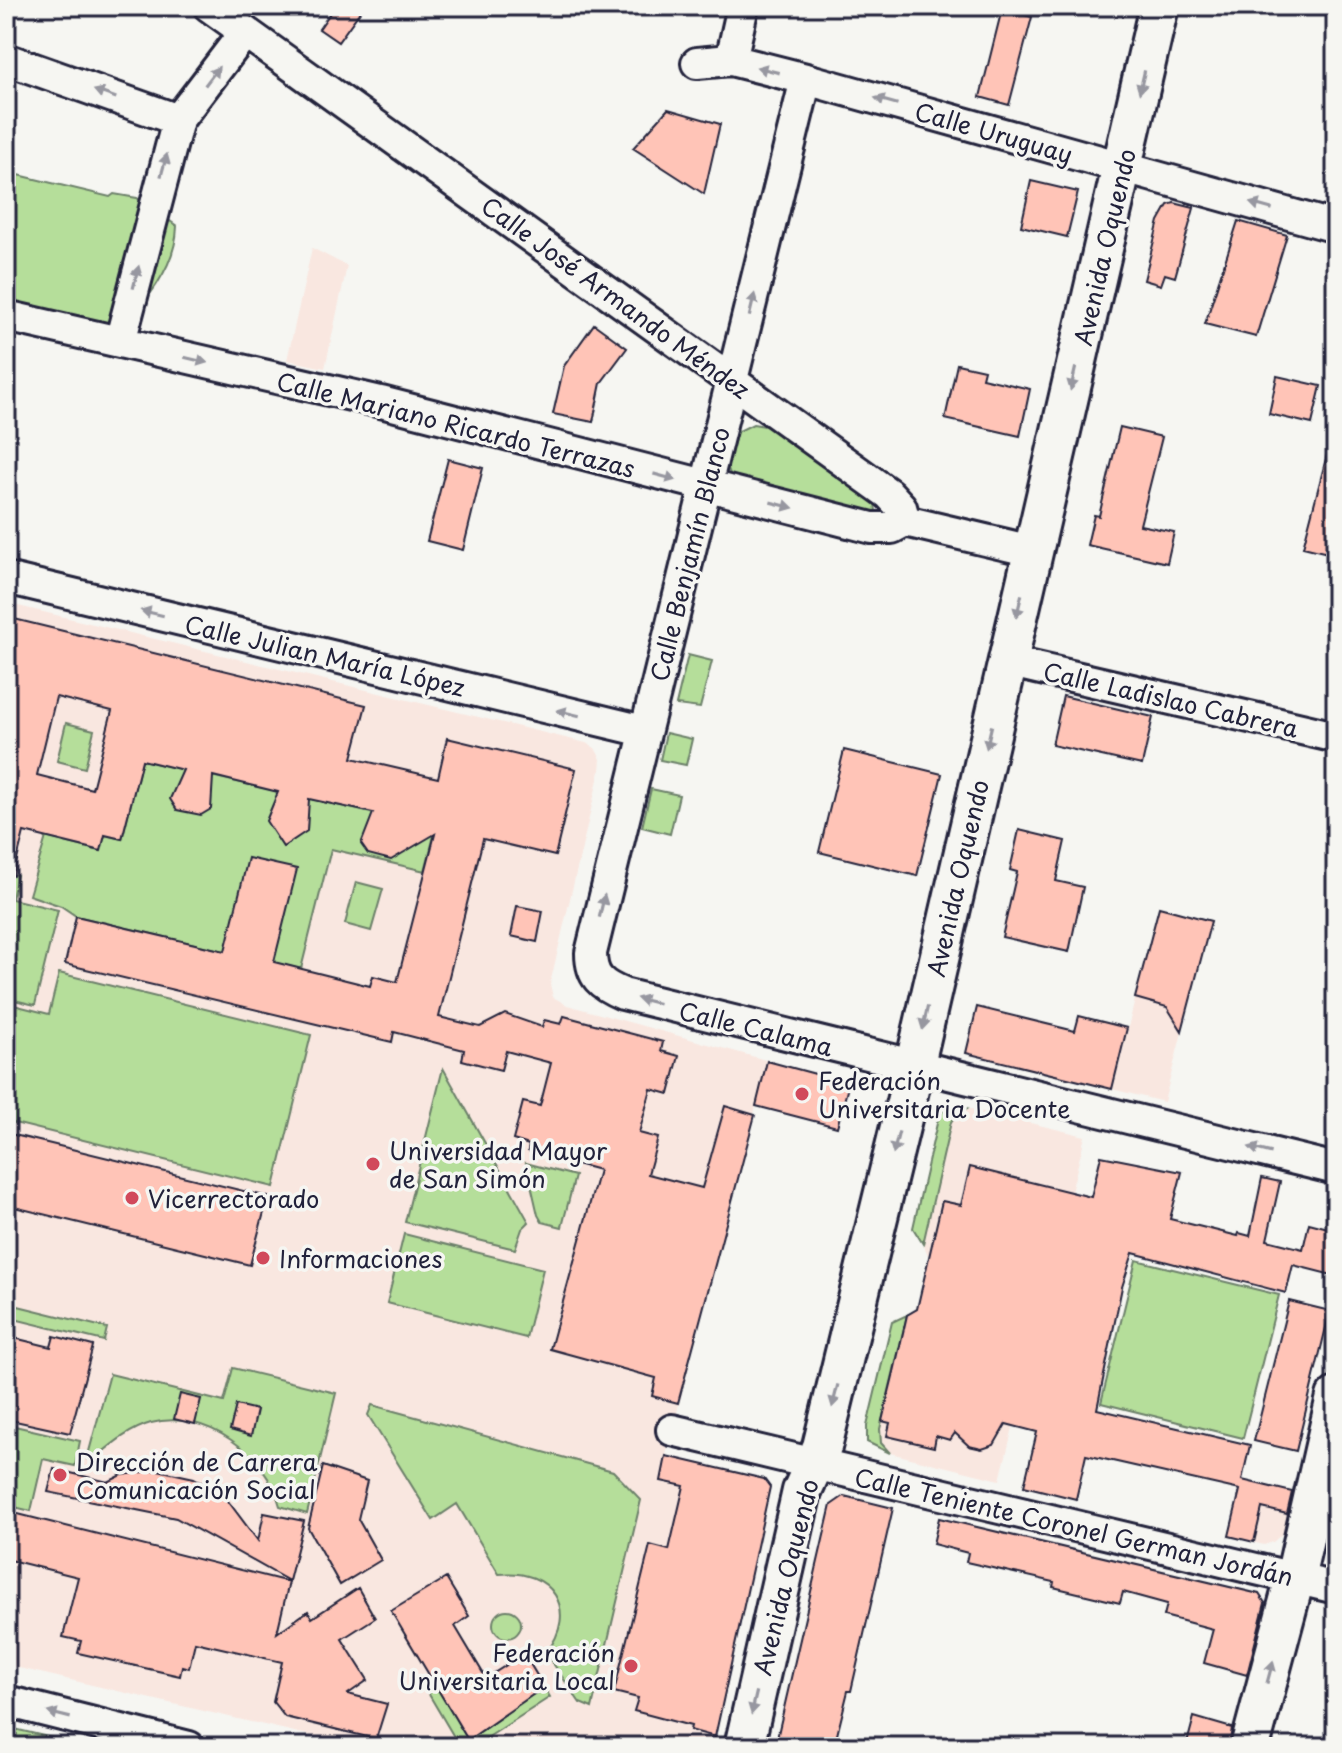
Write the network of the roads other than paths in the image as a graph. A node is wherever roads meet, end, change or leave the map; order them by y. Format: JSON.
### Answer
{"nodes":[{"id":1,"x":209,"y":6,"type":"edge"},
{"id":2,"x":743,"y":6,"type":"edge"},
{"id":3,"x":1159,"y":6,"type":"edge"},
{"id":4,"x":245,"y":32,"type":"junction"},
{"id":5,"x":6,"y":59,"type":"edge"},
{"id":6,"x":731,"y":60,"type":"junction"},
{"id":7,"x":697,"y":63,"type":"dead end"},
{"id":8,"x":806,"y":79,"type":"junction"},
{"id":9,"x":178,"y":120,"type":"junction"},
{"id":10,"x":1123,"y":167,"type":"junction"},
{"id":11,"x":1336,"y":227,"type":"edge"},
{"id":12,"x":6,"y":316,"type":"edge"},
{"id":13,"x":120,"y":342,"type":"junction"},
{"id":14,"x":734,"y":381,"type":"junction"},
{"id":15,"x":706,"y":487,"type":"junction"},
{"id":16,"x":905,"y":521,"type":"junction"},
{"id":17,"x":1032,"y":551,"type":"junction"},
{"id":18,"x":6,"y":578,"type":"edge"},
{"id":19,"x":1006,"y":661,"type":"junction"},
{"id":20,"x":644,"y":731,"type":"junction"},
{"id":21,"x":1336,"y":737,"type":"edge"},
{"id":22,"x":598,"y":981,"type":"joint"},
{"id":23,"x":914,"y":1067,"type":"junction"},
{"id":24,"x":1336,"y":1169,"type":"edge"},
{"id":25,"x":1336,"y":1397,"type":"edge"},
{"id":26,"x":672,"y":1430,"type":"dead end"},
{"id":27,"x":813,"y":1465,"type":"junction"},
{"id":28,"x":1295,"y":1578,"type":"junction"},
{"id":29,"x":1336,"y":1588,"type":"edge"},
{"id":30,"x":6,"y":1701,"type":"edge"},
{"id":31,"x":189,"y":1747,"type":"edge"},
{"id":32,"x":744,"y":1747,"type":"edge"},
{"id":33,"x":1250,"y":1747,"type":"edge"}],
"edges":[{"from":1,"to":4,"type":"street","name":"Calle José Armando Méndez"},
{"from":2,"to":6,"type":"street"},
{"from":3,"to":10,"type":"main road","name":"Avenida Oquendo","one_way":true},
{"from":9,"to":4,"type":"street","one_way":true},
{"from":4,"to":14,"type":"street","name":"Calle José Armando Méndez"},
{"from":9,"to":5,"type":"street","one_way":true},
{"from":6,"to":7,"type":"street","name":"Calle Uruguay"},
{"from":8,"to":6,"type":"street","name":"Calle Uruguay","one_way":true},
{"from":10,"to":8,"type":"street","name":"Calle Uruguay","one_way":true},
{"from":14,"to":8,"type":"street","name":"Calle Benjamín Blanco","one_way":true},
{"from":13,"to":9,"type":"street","one_way":true},
{"from":11,"to":10,"type":"street","name":"Calle Uruguay","one_way":true},
{"from":10,"to":17,"type":"main road","name":"Avenida Oquendo","one_way":true},
{"from":12,"to":13,"type":"street","name":"Calle Mariano Ricardo Terrazas"},
{"from":13,"to":15,"type":"street","name":"Calle Mariano Ricardo Terrazas","one_way":true},
{"from":14,"to":15,"type":"street","name":"Calle Benjamín Blanco"},
{"from":14,"to":16,"type":"street","name":"Calle José Armando Méndez"},
{"from":15,"to":16,"type":"street","name":"Calle Mariano Ricardo Terrazas","one_way":true},
{"from":15,"to":20,"type":"street","name":"Calle Benjamín Blanco"},
{"from":16,"to":17,"type":"street"},
{"from":17,"to":19,"type":"main road","name":"Avenida Oquendo","one_way":true},
{"from":20,"to":18,"type":"street","name":"Calle Julian María López","one_way":true},
{"from":19,"to":21,"type":"street","name":"Calle Ladislao Cabrera"},
{"from":19,"to":23,"type":"main road","name":"Avenida Oquendo","one_way":true},
{"from":22,"to":20,"type":"street","name":"Calle Benjamín Blanco","one_way":true},
{"from":23,"to":22,"type":"street","name":"Calle Calama","one_way":true},
{"from":24,"to":23,"type":"street","name":"Calle Calama","one_way":true},
{"from":23,"to":27,"type":"main road","name":"Avenida Oquendo","one_way":true},
{"from":25,"to":28,"type":"main road"},
{"from":26,"to":27,"type":"street","name":"Calle Teniente Coronel German Jordán"},
{"from":27,"to":28,"type":"street","name":"Calle Teniente Coronel German Jordán"},
{"from":27,"to":32,"type":"main road","name":"Avenida Oquendo","one_way":true},
{"from":28,"to":29,"type":"street","name":"Calle Teniente Coronel German Jordán"},
{"from":33,"to":28,"type":"main road","one_way":true},
{"from":31,"to":30,"type":"street","one_way":true}]}
